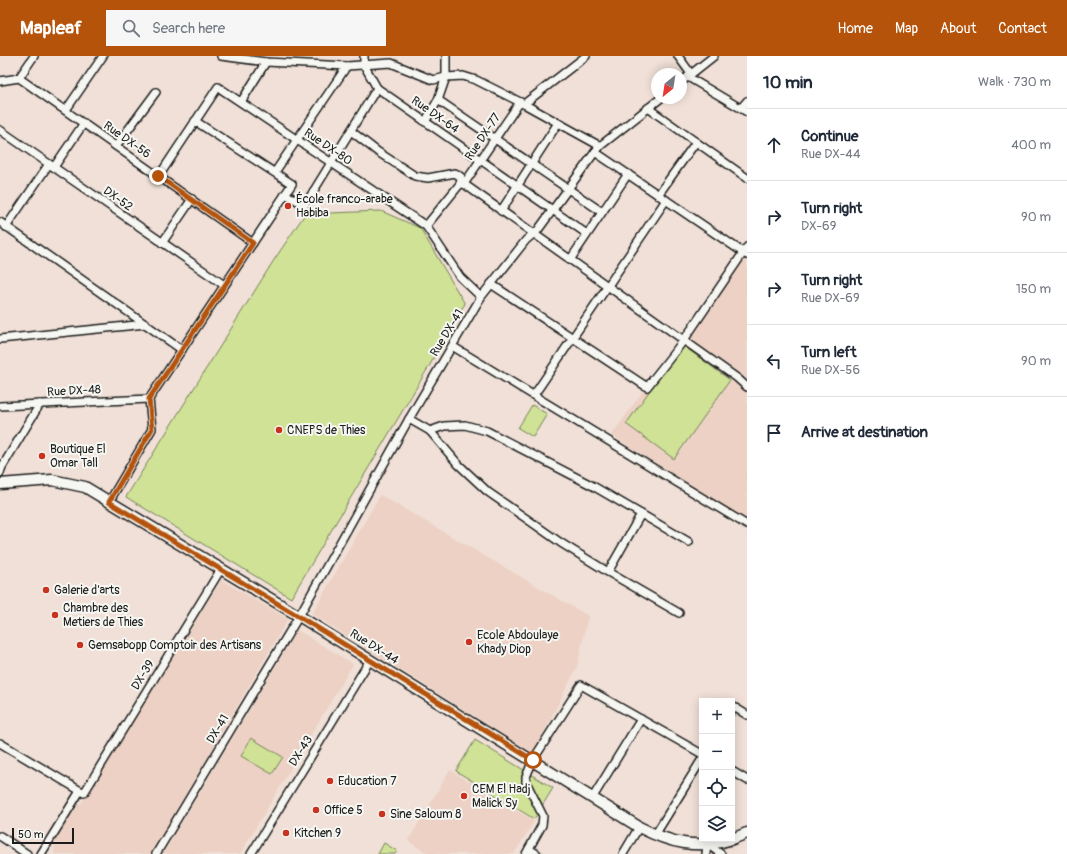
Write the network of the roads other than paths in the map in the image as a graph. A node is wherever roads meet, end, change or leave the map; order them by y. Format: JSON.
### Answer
{"nodes":[{"id":1,"x":34,"y":56,"type":"edge"},
{"id":2,"x":103,"y":56,"type":"edge"},
{"id":3,"x":221,"y":56,"type":"edge"},
{"id":4,"x":364,"y":56,"type":"edge"},
{"id":5,"x":446,"y":56,"type":"edge"},
{"id":6,"x":586,"y":56,"type":"edge"},
{"id":7,"x":678,"y":56,"type":"edge"},
{"id":8,"x":714,"y":56,"type":"edge"},
{"id":9,"x":578,"y":59,"type":"edge"},
{"id":10,"x":266,"y":62,"type":"junction"},
{"id":11,"x":364,"y":65,"type":"junction"},
{"id":12,"x":347,"y":66,"type":"junction"},
{"id":13,"x":690,"y":75,"type":"junction"},
{"id":14,"x":446,"y":77,"type":"junction"},
{"id":15,"x":687,"y":77,"type":"edge"},
{"id":16,"x":19,"y":78,"type":"junction"},
{"id":17,"x":0,"y":81,"type":"edge"},
{"id":18,"x":377,"y":88,"type":"junction"},
{"id":19,"x":156,"y":92,"type":"dead end"},
{"id":20,"x":438,"y":100,"type":"junction"},
{"id":21,"x":241,"y":102,"type":"junction"},
{"id":22,"x":747,"y":102,"type":"edge"},
{"id":23,"x":522,"y":103,"type":"junction"},
{"id":24,"x":653,"y":104,"type":"edge"},
{"id":25,"x":648,"y":108,"type":"junction"},
{"id":26,"x":66,"y":110,"type":"junction"},
{"id":27,"x":744,"y":110,"type":"edge"},
{"id":28,"x":195,"y":121,"type":"junction"},
{"id":29,"x":425,"y":122,"type":"junction"},
{"id":30,"x":84,"y":123,"type":"junction"},
{"id":31,"x":558,"y":123,"type":"junction"},
{"id":32,"x":0,"y":130,"type":"edge"},
{"id":33,"x":351,"y":131,"type":"junction"},
{"id":34,"x":494,"y":139,"type":"junction"},
{"id":35,"x":297,"y":140,"type":"junction"},
{"id":36,"x":696,"y":142,"type":"junction"},
{"id":37,"x":116,"y":146,"type":"junction"},
{"id":38,"x":600,"y":146,"type":"junction"},
{"id":39,"x":594,"y":152,"type":"junction"},
{"id":40,"x":480,"y":160,"type":"junction"},
{"id":41,"x":331,"y":163,"type":"junction"},
{"id":42,"x":531,"y":164,"type":"junction"},
{"id":43,"x":51,"y":166,"type":"junction"},
{"id":44,"x":275,"y":172,"type":"junction"},
{"id":45,"x":628,"y":174,"type":"junction"},
{"id":46,"x":158,"y":176,"type":"junction"},
{"id":47,"x":747,"y":178,"type":"edge"},
{"id":48,"x":462,"y":184,"type":"junction"},
{"id":49,"x":517,"y":186,"type":"junction"},
{"id":50,"x":568,"y":189,"type":"junction"},
{"id":51,"x":285,"y":194,"type":"junction"},
{"id":52,"x":658,"y":195,"type":"junction"},
{"id":53,"x":192,"y":199,"type":"junction"},
{"id":54,"x":666,"y":200,"type":"junction"},
{"id":55,"x":553,"y":210,"type":"junction"},
{"id":56,"x":501,"y":211,"type":"junction"},
{"id":57,"x":602,"y":212,"type":"junction"},
{"id":58,"x":3,"y":224,"type":"edge"},
{"id":59,"x":426,"y":226,"type":"junction"},
{"id":60,"x":533,"y":234,"type":"junction"},
{"id":61,"x":587,"y":234,"type":"junction"},
{"id":62,"x":162,"y":243,"type":"junction"},
{"id":63,"x":253,"y":243,"type":"junction"},
{"id":64,"x":746,"y":251,"type":"edge"},
{"id":65,"x":570,"y":260,"type":"junction"},
{"id":66,"x":491,"y":284,"type":"junction"},
{"id":67,"x":224,"y":286,"type":"junction"},
{"id":68,"x":608,"y":287,"type":"junction"},
{"id":69,"x":482,"y":297,"type":"junction"},
{"id":70,"x":146,"y":324,"type":"junction"},
{"id":71,"x":573,"y":338,"type":"junction"},
{"id":72,"x":0,"y":339,"type":"edge"},
{"id":73,"x":684,"y":340,"type":"junction"},
{"id":74,"x":452,"y":346,"type":"junction"},
{"id":75,"x":182,"y":350,"type":"junction"},
{"id":76,"x":747,"y":387,"type":"edge"},
{"id":77,"x":534,"y":396,"type":"junction"},
{"id":78,"x":149,"y":399,"type":"junction"},
{"id":79,"x":40,"y":404,"type":"junction"},
{"id":80,"x":0,"y":406,"type":"edge"},
{"id":81,"x":409,"y":419,"type":"junction"},
{"id":82,"x":430,"y":430,"type":"junction"},
{"id":83,"x":0,"y":473,"type":"edge"},
{"id":84,"x":0,"y":484,"type":"edge"},
{"id":85,"x":109,"y":502,"type":"junction"},
{"id":86,"x":641,"y":514,"type":"junction"},
{"id":87,"x":747,"y":525,"type":"edge"},
{"id":88,"x":689,"y":542,"type":"dead end"},
{"id":89,"x":221,"y":569,"type":"junction"},
{"id":90,"x":608,"y":572,"type":"junction"},
{"id":91,"x":679,"y":613,"type":"dead end"},
{"id":92,"x":298,"y":616,"type":"junction"},
{"id":93,"x":370,"y":660,"type":"junction"},
{"id":94,"x":735,"y":708,"type":"edge"},
{"id":95,"x":747,"y":715,"type":"edge"},
{"id":96,"x":641,"y":719,"type":"junction"},
{"id":97,"x":0,"y":743,"type":"edge"},
{"id":98,"x":699,"y":752,"type":"edge"},
{"id":99,"x":533,"y":760,"type":"junction"},
{"id":100,"x":699,"y":764,"type":"edge"},
{"id":101,"x":735,"y":773,"type":"edge"},
{"id":102,"x":747,"y":780,"type":"edge"},
{"id":103,"x":82,"y":792,"type":"junction"},
{"id":104,"x":593,"y":797,"type":"junction"},
{"id":105,"x":640,"y":827,"type":"junction"},
{"id":106,"x":747,"y":833,"type":"edge"},
{"id":107,"x":655,"y":835,"type":"junction"},
{"id":108,"x":0,"y":836,"type":"edge"},
{"id":109,"x":735,"y":838,"type":"edge"},
{"id":110,"x":723,"y":842,"type":"edge"},
{"id":111,"x":707,"y":849,"type":"edge"},
{"id":112,"x":527,"y":851,"type":"edge"},
{"id":113,"x":27,"y":854,"type":"edge"},
{"id":114,"x":41,"y":854,"type":"edge"},
{"id":115,"x":156,"y":854,"type":"edge"},
{"id":116,"x":251,"y":854,"type":"edge"},
{"id":117,"x":537,"y":854,"type":"edge"},
{"id":118,"x":623,"y":854,"type":"edge"},
{"id":119,"x":721,"y":854,"type":"edge"}],
"edges":[{"from":1,"to":16,"type":"street"},
{"from":2,"to":26,"type":"street"},
{"from":3,"to":10,"type":"street"},
{"from":4,"to":11,"type":"street"},
{"from":5,"to":14,"type":"street"},
{"from":6,"to":9,"type":"street","name":"Rue DX-77"},
{"from":7,"to":13,"type":"street"},
{"from":8,"to":13,"type":"street"},
{"from":9,"to":23,"type":"street","name":"Rue DX-77"},
{"from":10,"to":12,"type":"street"},
{"from":10,"to":21,"type":"street"},
{"from":11,"to":12,"type":"street"},
{"from":11,"to":14,"type":"street"},
{"from":11,"to":18,"type":"street"},
{"from":12,"to":35,"type":"street"},
{"from":13,"to":15,"type":"street"},
{"from":13,"to":27,"type":"street"},
{"from":14,"to":20,"type":"street"},
{"from":14,"to":23,"type":"street"},
{"from":16,"to":17,"type":"street"},
{"from":16,"to":26,"type":"street","name":"Rue DX-56"},
{"from":18,"to":29,"type":"street","name":"Rue DX-64"},
{"from":18,"to":33,"type":"street"},
{"from":19,"to":37,"type":"street"},
{"from":20,"to":29,"type":"street"},
{"from":20,"to":34,"type":"street"},
{"from":21,"to":28,"type":"street","name":"Rue DX-80"},
{"from":21,"to":35,"type":"street","name":"Rue DX-80"},
{"from":22,"to":27,"type":"street"},
{"from":23,"to":31,"type":"street"},
{"from":23,"to":34,"type":"street","name":"Rue DX-77"},
{"from":24,"to":25,"type":"street","name":"Rue DX-41"},
{"from":25,"to":36,"type":"street"},
{"from":25,"to":38,"type":"street","name":"Rue DX-41"},
{"from":26,"to":30,"type":"street","name":"Rue DX-56"},
{"from":28,"to":44,"type":"street"},
{"from":28,"to":46,"type":"street"},
{"from":29,"to":40,"type":"street","name":"Rue DX-64"},
{"from":30,"to":37,"type":"street","name":"Rue DX-56"},
{"from":30,"to":43,"type":"street"},
{"from":31,"to":38,"type":"street"},
{"from":31,"to":42,"type":"street"},
{"from":32,"to":43,"type":"street","name":"DX-52","number":"DX-52"},
{"from":33,"to":41,"type":"street"},
{"from":33,"to":48,"type":"street"},
{"from":34,"to":40,"type":"street","name":"Rue DX-77"},
{"from":34,"to":42,"type":"street"},
{"from":35,"to":41,"type":"street","name":"Rue DX-80"},
{"from":35,"to":44,"type":"street"},
{"from":36,"to":47,"type":"street"},
{"from":36,"to":52,"type":"street"},
{"from":37,"to":46,"type":"street","name":"Rue DX-56"},
{"from":38,"to":39,"type":"street","name":"Rue DX-41"},
{"from":39,"to":45,"type":"street"},
{"from":39,"to":50,"type":"street","name":"Rue DX-41"},
{"from":40,"to":48,"type":"street","name":"Rue DX-77"},
{"from":40,"to":49,"type":"street","name":"Rue DX-64"},
{"from":41,"to":51,"type":"street"},
{"from":41,"to":59,"type":"street","name":"Rue DX-80"},
{"from":42,"to":49,"type":"street"},
{"from":42,"to":50,"type":"street"},
{"from":43,"to":58,"type":"street"},
{"from":43,"to":62,"type":"street","name":"DX-52","number":"DX-52"},
{"from":44,"to":51,"type":"street"},
{"from":45,"to":52,"type":"street"},
{"from":45,"to":57,"type":"street"},
{"from":46,"to":53,"type":"street","name":"Rue DX-56"},
{"from":48,"to":56,"type":"street"},
{"from":48,"to":59,"type":"street","name":"Rue DX-77"},
{"from":49,"to":55,"type":"street","name":"Rue DX-64"},
{"from":49,"to":56,"type":"street"},
{"from":50,"to":55,"type":"street","name":"Rue DX-41"},
{"from":50,"to":57,"type":"street"},
{"from":51,"to":63,"type":"street"},
{"from":52,"to":54,"type":"street"},
{"from":53,"to":62,"type":"street"},
{"from":53,"to":63,"type":"street","name":"Rue DX-56"},
{"from":54,"to":64,"type":"street"},
{"from":54,"to":68,"type":"street"},
{"from":55,"to":60,"type":"street","name":"Rue DX-41"},
{"from":55,"to":61,"type":"street","name":"Rue DX-64"},
{"from":56,"to":60,"type":"street"},
{"from":57,"to":61,"type":"street"},
{"from":58,"to":70,"type":"street"},
{"from":59,"to":69,"type":"street"},
{"from":60,"to":65,"type":"street"},
{"from":60,"to":66,"type":"street","name":"Rue DX-41"},
{"from":61,"to":65,"type":"street"},
{"from":62,"to":67,"type":"street","name":"DX-52","number":"DX-52"},
{"from":63,"to":67,"type":"street"},
{"from":64,"to":73,"type":"street"},
{"from":65,"to":68,"type":"street"},
{"from":66,"to":69,"type":"street","name":"Rue DX-41"},
{"from":66,"to":71,"type":"street"},
{"from":67,"to":75,"type":"street"},
{"from":68,"to":71,"type":"street"},
{"from":68,"to":73,"type":"street"},
{"from":69,"to":74,"type":"street","name":"Rue DX-41"},
{"from":70,"to":72,"type":"street"},
{"from":70,"to":75,"type":"street"},
{"from":71,"to":73,"type":"street"},
{"from":71,"to":77,"type":"street"},
{"from":73,"to":76,"type":"street"},
{"from":74,"to":77,"type":"street"},
{"from":74,"to":81,"type":"street","name":"Rue DX-41"},
{"from":75,"to":78,"type":"street"},
{"from":77,"to":87,"type":"street"},
{"from":78,"to":79,"type":"street","name":"Rue DX-48"},
{"from":78,"to":85,"type":"street"},
{"from":79,"to":80,"type":"street","name":"Rue DX-48"},
{"from":79,"to":83,"type":"street"},
{"from":81,"to":82,"type":"street"},
{"from":81,"to":92,"type":"street","name":"Rue DX-41"},
{"from":82,"to":86,"type":"street"},
{"from":82,"to":90,"type":"street"},
{"from":84,"to":85,"type":"street","name":"Rue DX-44"},
{"from":85,"to":89,"type":"street","name":"Rue DX-44"},
{"from":86,"to":88,"type":"street"},
{"from":86,"to":90,"type":"street"},
{"from":89,"to":92,"type":"street","name":"Rue DX-44"},
{"from":89,"to":103,"type":"street","name":"DX-39"},
{"from":90,"to":91,"type":"street"},
{"from":92,"to":93,"type":"street","name":"Rue DX-44"},
{"from":92,"to":115,"type":"street","name":"DX-41"},
{"from":93,"to":99,"type":"street","name":"Rue DX-44"},
{"from":93,"to":116,"type":"street","name":"DX-43"},
{"from":94,"to":95,"type":"street"},
{"from":96,"to":98,"type":"street"},
{"from":96,"to":99,"type":"street"},
{"from":96,"to":104,"type":"street"},
{"from":97,"to":103,"type":"street"},
{"from":99,"to":104,"type":"street","name":"Rue DX-44"},
{"from":99,"to":112,"type":"street"},
{"from":100,"to":107,"type":"street"},
{"from":101,"to":102,"type":"street"},
{"from":103,"to":114,"type":"street","name":"DX-39"},
{"from":104,"to":105,"type":"street","name":"Rue DX-44"},
{"from":105,"to":107,"type":"street","name":"Rue DX-44"},
{"from":105,"to":118,"type":"street"},
{"from":106,"to":109,"type":"street","name":"Rue DX-44"},
{"from":107,"to":111,"type":"street","name":"Rue DX-44"},
{"from":108,"to":113,"type":"street"},
{"from":110,"to":111,"type":"street","name":"Rue DX-44"},
{"from":111,"to":119,"type":"street"},
{"from":112,"to":117,"type":"street"}]}
